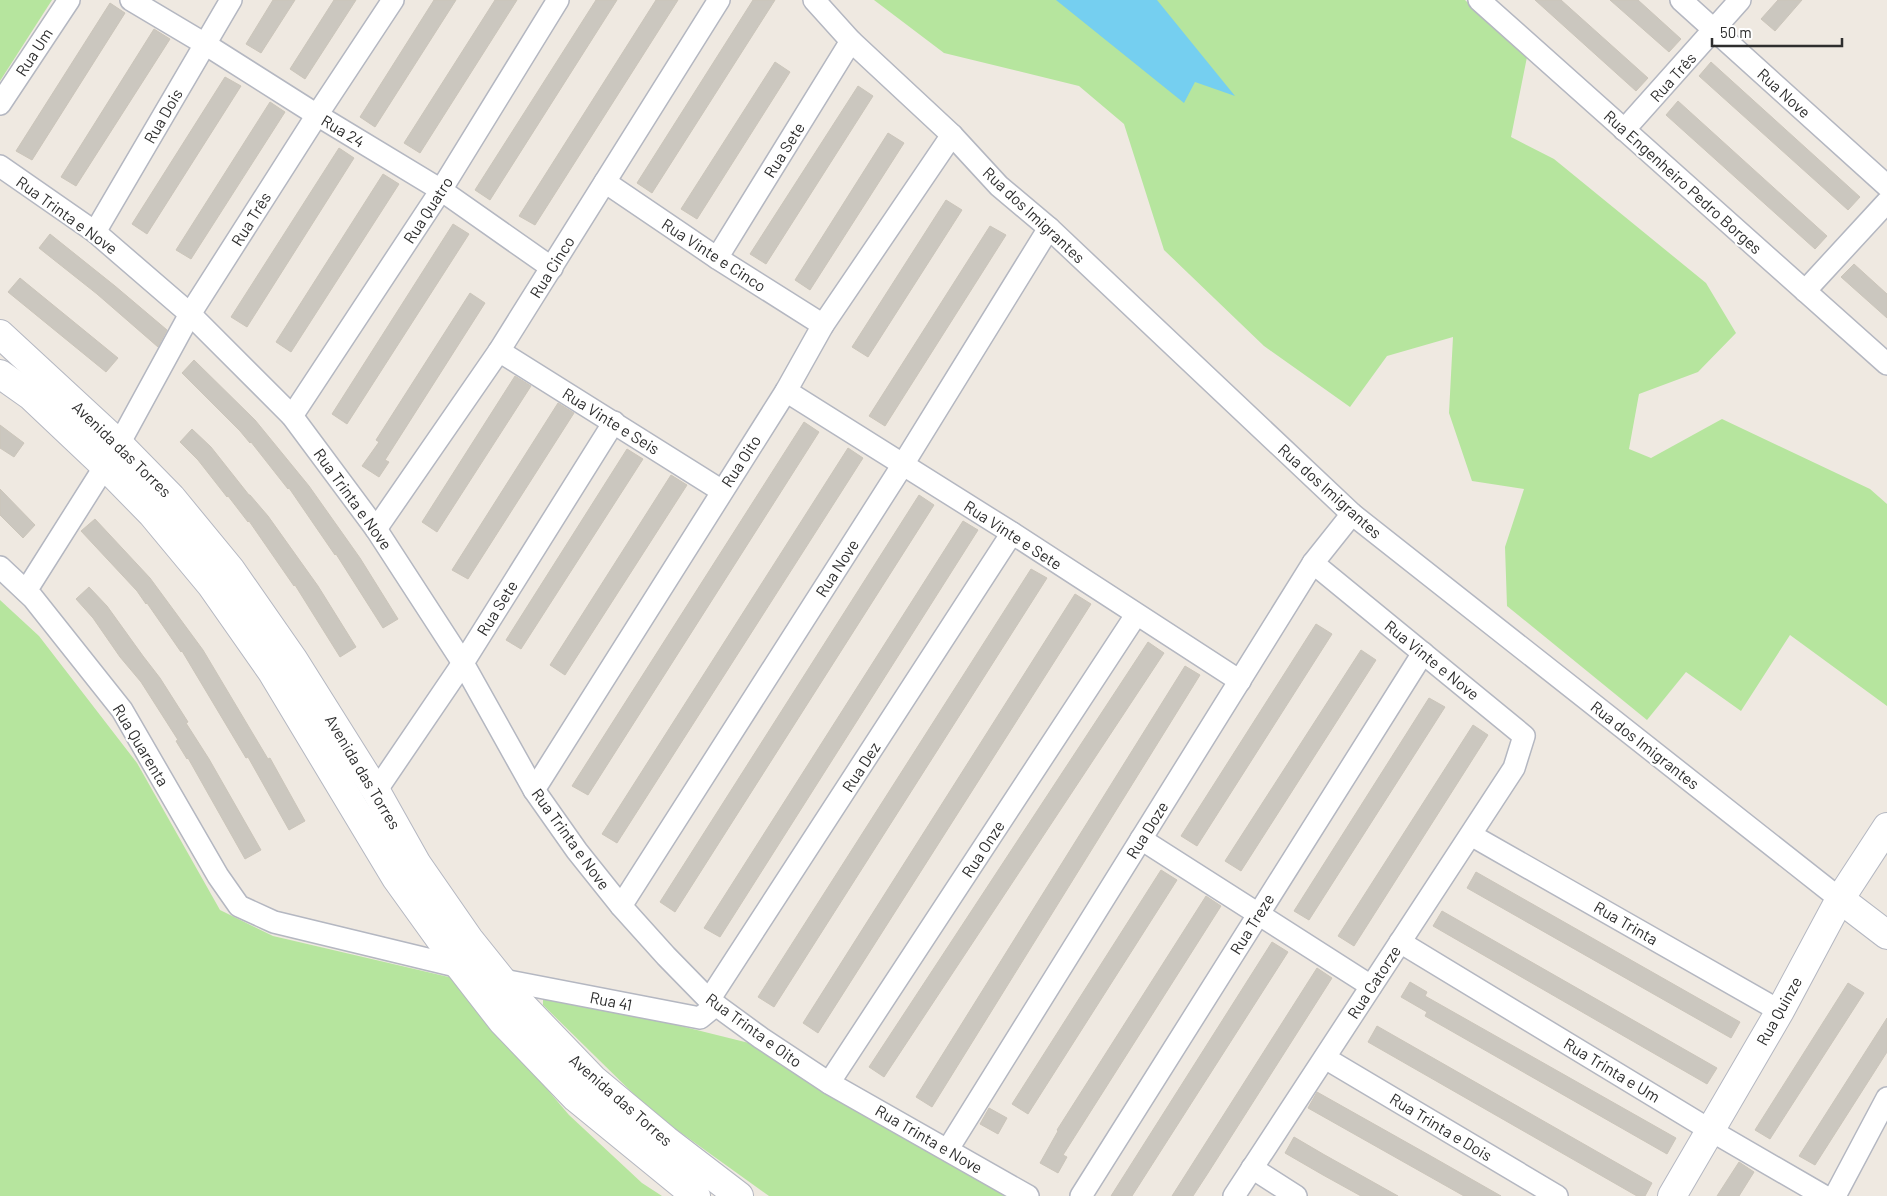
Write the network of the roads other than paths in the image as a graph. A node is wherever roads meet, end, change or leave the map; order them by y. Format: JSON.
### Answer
{"nodes":[{"id":1,"x":69,"y":0,"type":"edge"},
{"id":2,"x":131,"y":0,"type":"edge"},
{"id":3,"x":231,"y":0,"type":"edge"},
{"id":4,"x":393,"y":0,"type":"edge"},
{"id":5,"x":558,"y":0,"type":"edge"},
{"id":6,"x":720,"y":0,"type":"edge"},
{"id":7,"x":814,"y":0,"type":"edge"},
{"id":8,"x":1479,"y":0,"type":"edge"},
{"id":9,"x":1681,"y":0,"type":"edge"},
{"id":10,"x":1740,"y":0,"type":"edge"},
{"id":11,"x":1714,"y":30,"type":"junction"},
{"id":12,"x":851,"y":41,"type":"junction"},
{"id":13,"x":205,"y":44,"type":"junction"},
{"id":14,"x":0,"y":104,"type":"edge"},
{"id":15,"x":317,"y":115,"type":"junction"},
{"id":16,"x":1624,"y":130,"type":"junction"},
{"id":17,"x":952,"y":135,"type":"junction"},
{"id":18,"x":0,"y":166,"type":"edge"},
{"id":19,"x":605,"y":182,"type":"junction"},
{"id":20,"x":1887,"y":186,"type":"edge"},
{"id":21,"x":441,"y":190,"type":"junction"},
{"id":22,"x":1887,"y":202,"type":"edge"},
{"id":23,"x":1049,"y":228,"type":"junction"},
{"id":24,"x":95,"y":232,"type":"junction"},
{"id":25,"x":717,"y":258,"type":"junction"},
{"id":26,"x":552,"y":268,"type":"junction"},
{"id":27,"x":1805,"y":292,"type":"junction"},
{"id":28,"x":190,"y":314,"type":"junction"},
{"id":29,"x":824,"y":325,"type":"junction"},
{"id":30,"x":0,"y":334,"type":"edge"},
{"id":31,"x":499,"y":351,"type":"junction"},
{"id":32,"x":1887,"y":364,"type":"edge"},
{"id":33,"x":0,"y":374,"type":"edge"},
{"id":34,"x":786,"y":391,"type":"junction"},
{"id":35,"x":292,"y":416,"type":"junction"},
{"id":36,"x":614,"y":422,"type":"junction"},
{"id":37,"x":112,"y":455,"type":"junction"},
{"id":38,"x":902,"y":466,"type":"junction"},
{"id":39,"x":722,"y":491,"type":"junction"},
{"id":40,"x":1352,"y":514,"type":"junction"},
{"id":41,"x":376,"y":529,"type":"junction"},
{"id":42,"x":1012,"y":533,"type":"junction"},
{"id":43,"x":1313,"y":564,"type":"junction"},
{"id":44,"x":0,"y":567,"type":"edge"},
{"id":45,"x":26,"y":591,"type":"junction"},
{"id":46,"x":1136,"y":615,"type":"junction"},
{"id":47,"x":1423,"y":653,"type":"junction"},
{"id":48,"x":463,"y":663,"type":"junction"},
{"id":49,"x":1240,"y":681,"type":"junction"},
{"id":50,"x":1514,"y":768,"type":"joint"},
{"id":51,"x":534,"y":790,"type":"junction"},
{"id":52,"x":376,"y":791,"type":"junction"},
{"id":53,"x":1887,"y":827,"type":"edge"},
{"id":54,"x":1471,"y":835,"type":"junction"},
{"id":55,"x":1141,"y":839,"type":"junction"},
{"id":56,"x":1840,"y":899,"type":"junction"},
{"id":57,"x":621,"y":906,"type":"junction"},
{"id":58,"x":1258,"y":915,"type":"junction"},
{"id":59,"x":1887,"y":935,"type":"edge"},
{"id":60,"x":1400,"y":942,"type":"junction"},
{"id":61,"x":460,"y":967,"type":"junction"},
{"id":62,"x":503,"y":980,"type":"junction"},
{"id":63,"x":1371,"y":986,"type":"junction"},
{"id":64,"x":713,"y":1003,"type":"junction"},
{"id":65,"x":1780,"y":1011,"type":"junction"},
{"id":66,"x":1324,"y":1058,"type":"junction"},
{"id":67,"x":829,"y":1083,"type":"junction"},
{"id":68,"x":1887,"y":1098,"type":"edge"},
{"id":69,"x":1710,"y":1130,"type":"junction"},
{"id":70,"x":948,"y":1149,"type":"junction"},
{"id":71,"x":1252,"y":1168,"type":"junction"},
{"id":72,"x":696,"y":1196,"type":"edge"},
{"id":73,"x":739,"y":1196,"type":"edge"},
{"id":74,"x":1028,"y":1196,"type":"edge"},
{"id":75,"x":1081,"y":1196,"type":"edge"},
{"id":76,"x":1234,"y":1196,"type":"edge"},
{"id":77,"x":1296,"y":1196,"type":"edge"},
{"id":78,"x":1557,"y":1196,"type":"edge"},
{"id":79,"x":1672,"y":1196,"type":"edge"},
{"id":80,"x":1824,"y":1196,"type":"edge"},
{"id":81,"x":1835,"y":1196,"type":"edge"}],
"edges":[{"from":1,"to":14,"type":"street","name":"Rua Um"},
{"from":2,"to":13,"type":"street","name":"Rua 24"},
{"from":3,"to":13,"type":"street","name":"Rua Dois"},
{"from":4,"to":15,"type":"street","name":"Rua Três"},
{"from":5,"to":21,"type":"street","name":"Rua Quatro"},
{"from":6,"to":19,"type":"street","name":"Rua Cinco"},
{"from":7,"to":12,"type":"street","name":"Rua dos Imigrantes"},
{"from":8,"to":16,"type":"street","name":"Rua Engenheiro Pedro Borges"},
{"from":9,"to":11,"type":"street","name":"Rua Nove"},
{"from":10,"to":11,"type":"street","name":"Rua Três"},
{"from":11,"to":16,"type":"street","name":"Rua Três"},
{"from":11,"to":20,"type":"street","name":"Rua Nove"},
{"from":12,"to":17,"type":"street","name":"Rua dos Imigrantes"},
{"from":12,"to":25,"type":"street","name":"Rua Sete"},
{"from":13,"to":15,"type":"street","name":"Rua 24"},
{"from":13,"to":24,"type":"street","name":"Rua Dois"},
{"from":15,"to":21,"type":"street","name":"Rua 24"},
{"from":15,"to":28,"type":"street","name":"Rua Três"},
{"from":16,"to":27,"type":"street","name":"Rua Engenheiro Pedro Borges"},
{"from":17,"to":23,"type":"street","name":"Rua dos Imigrantes"},
{"from":17,"to":29,"type":"street","name":"Rua Oito"},
{"from":18,"to":24,"type":"street","name":"Rua Trinta e Nove"},
{"from":19,"to":25,"type":"street","name":"Rua Vinte e Cinco"},
{"from":19,"to":26,"type":"street","name":"Rua Cinco"},
{"from":21,"to":26,"type":"street","name":"Rua 24"},
{"from":21,"to":35,"type":"street","name":"Rua Quatro"},
{"from":22,"to":27,"type":"street"},
{"from":23,"to":38,"type":"street","name":"Rua Nove"},
{"from":23,"to":40,"type":"street","name":"Rua dos Imigrantes"},
{"from":24,"to":28,"type":"street","name":"Rua Trinta e Nove"},
{"from":25,"to":29,"type":"street","name":"Rua Vinte e Cinco"},
{"from":26,"to":31,"type":"street","name":"Rua Cinco"},
{"from":27,"to":32,"type":"street","name":"Rua Engenheiro Pedro Borges"},
{"from":28,"to":35,"type":"street","name":"Rua Trinta e Nove"},
{"from":28,"to":37,"type":"street","name":"Rua Três"},
{"from":29,"to":34,"type":"street","name":"Rua Oito"},
{"from":30,"to":37,"type":"main road","name":"Avenida das Torres"},
{"from":31,"to":36,"type":"street","name":"Rua Vinte e Seis"},
{"from":31,"to":41,"type":"street","name":"Rua Cinco"},
{"from":33,"to":37,"type":"main road","name":"Avenida das Torres"},
{"from":34,"to":38,"type":"street","name":"Rua Vinte e Sete"},
{"from":34,"to":39,"type":"street","name":"Rua Oito"},
{"from":35,"to":41,"type":"street","name":"Rua Trinta e Nove"},
{"from":36,"to":39,"type":"street","name":"Rua Vinte e Seis"},
{"from":36,"to":48,"type":"street","name":"Rua Sete"},
{"from":37,"to":45,"type":"street","name":"Rua Três"},
{"from":37,"to":52,"type":"main road","name":"Avenida das Torres"},
{"from":37,"to":61,"type":"main road","name":"Avenida das Torres"},
{"from":38,"to":42,"type":"street","name":"Rua Vinte e Sete"},
{"from":38,"to":57,"type":"street","name":"Rua Nove"},
{"from":39,"to":51,"type":"street","name":"Rua Oito"},
{"from":40,"to":43,"type":"street","name":"Rua Doze"},
{"from":40,"to":56,"type":"street","name":"Rua dos Imigrantes"},
{"from":41,"to":48,"type":"street","name":"Rua Trinta e Nove"},
{"from":42,"to":46,"type":"street","name":"Rua Vinte e Sete"},
{"from":42,"to":64,"type":"street","name":"Rua Dez"},
{"from":43,"to":47,"type":"street","name":"Rua Vinte e Nove"},
{"from":43,"to":49,"type":"street","name":"Rua Doze"},
{"from":44,"to":45,"type":"street","name":"Rua Quarenta"},
{"from":45,"to":61,"type":"street","name":"Rua Quarenta"},
{"from":46,"to":49,"type":"street","name":"Rua Vinte e Sete"},
{"from":46,"to":67,"type":"street","name":"Rua Onze"},
{"from":47,"to":50,"type":"street","name":"Rua Vinte e Nove"},
{"from":47,"to":58,"type":"street","name":"Rua Treze"},
{"from":48,"to":51,"type":"street","name":"Rua Trinta e Nove"},
{"from":48,"to":52,"type":"street","name":"Rua Sete"},
{"from":49,"to":55,"type":"street","name":"Rua Doze"},
{"from":50,"to":54,"type":"street","name":"Rua Catorze"},
{"from":51,"to":57,"type":"street","name":"Rua Trinta e Nove"},
{"from":52,"to":62,"type":"main road","name":"Avenida das Torres"},
{"from":53,"to":56,"type":"main road","name":"Rua Quinze"},
{"from":54,"to":60,"type":"street","name":"Rua Catorze"},
{"from":54,"to":65,"type":"street","name":"Rua Trinta"},
{"from":55,"to":58,"type":"street"},
{"from":55,"to":70,"type":"street","name":"Rua Doze"},
{"from":56,"to":59,"type":"main road","name":"Rua dos Imigrantes"},
{"from":56,"to":65,"type":"main road","name":"Rua Quinze"},
{"from":57,"to":64,"type":"street","name":"Rua Trinta e Oito"},
{"from":58,"to":63,"type":"street"},
{"from":58,"to":75,"type":"street","name":"Rua Treze"},
{"from":60,"to":63,"type":"street","name":"Rua Catorze"},
{"from":60,"to":69,"type":"street","name":"Rua Trinta e Um"},
{"from":61,"to":72,"type":"main road","name":"Avenida das Torres"},
{"from":62,"to":64,"type":"street","name":"Rua 41"},
{"from":62,"to":73,"type":"main road","name":"Avenida das Torres"},
{"from":63,"to":66,"type":"street","name":"Rua Catorze"},
{"from":64,"to":67,"type":"street","name":"Rua Trinta e Oito"},
{"from":65,"to":69,"type":"main road","name":"Rua Quinze"},
{"from":66,"to":71,"type":"street","name":"Rua Catorze"},
{"from":66,"to":78,"type":"street","name":"Rua Trinta e Dois"},
{"from":67,"to":70,"type":"street","name":"Rua Trinta e Nove"},
{"from":68,"to":81,"type":"street"},
{"from":69,"to":79,"type":"main road","name":"Rua Quinze"},
{"from":69,"to":80,"type":"street","name":"Rua Trinta e Um"},
{"from":70,"to":74,"type":"street","name":"Rua Trinta e Nove"},
{"from":71,"to":76,"type":"street","name":"Rua Catorze"},
{"from":71,"to":77,"type":"street"}]}
